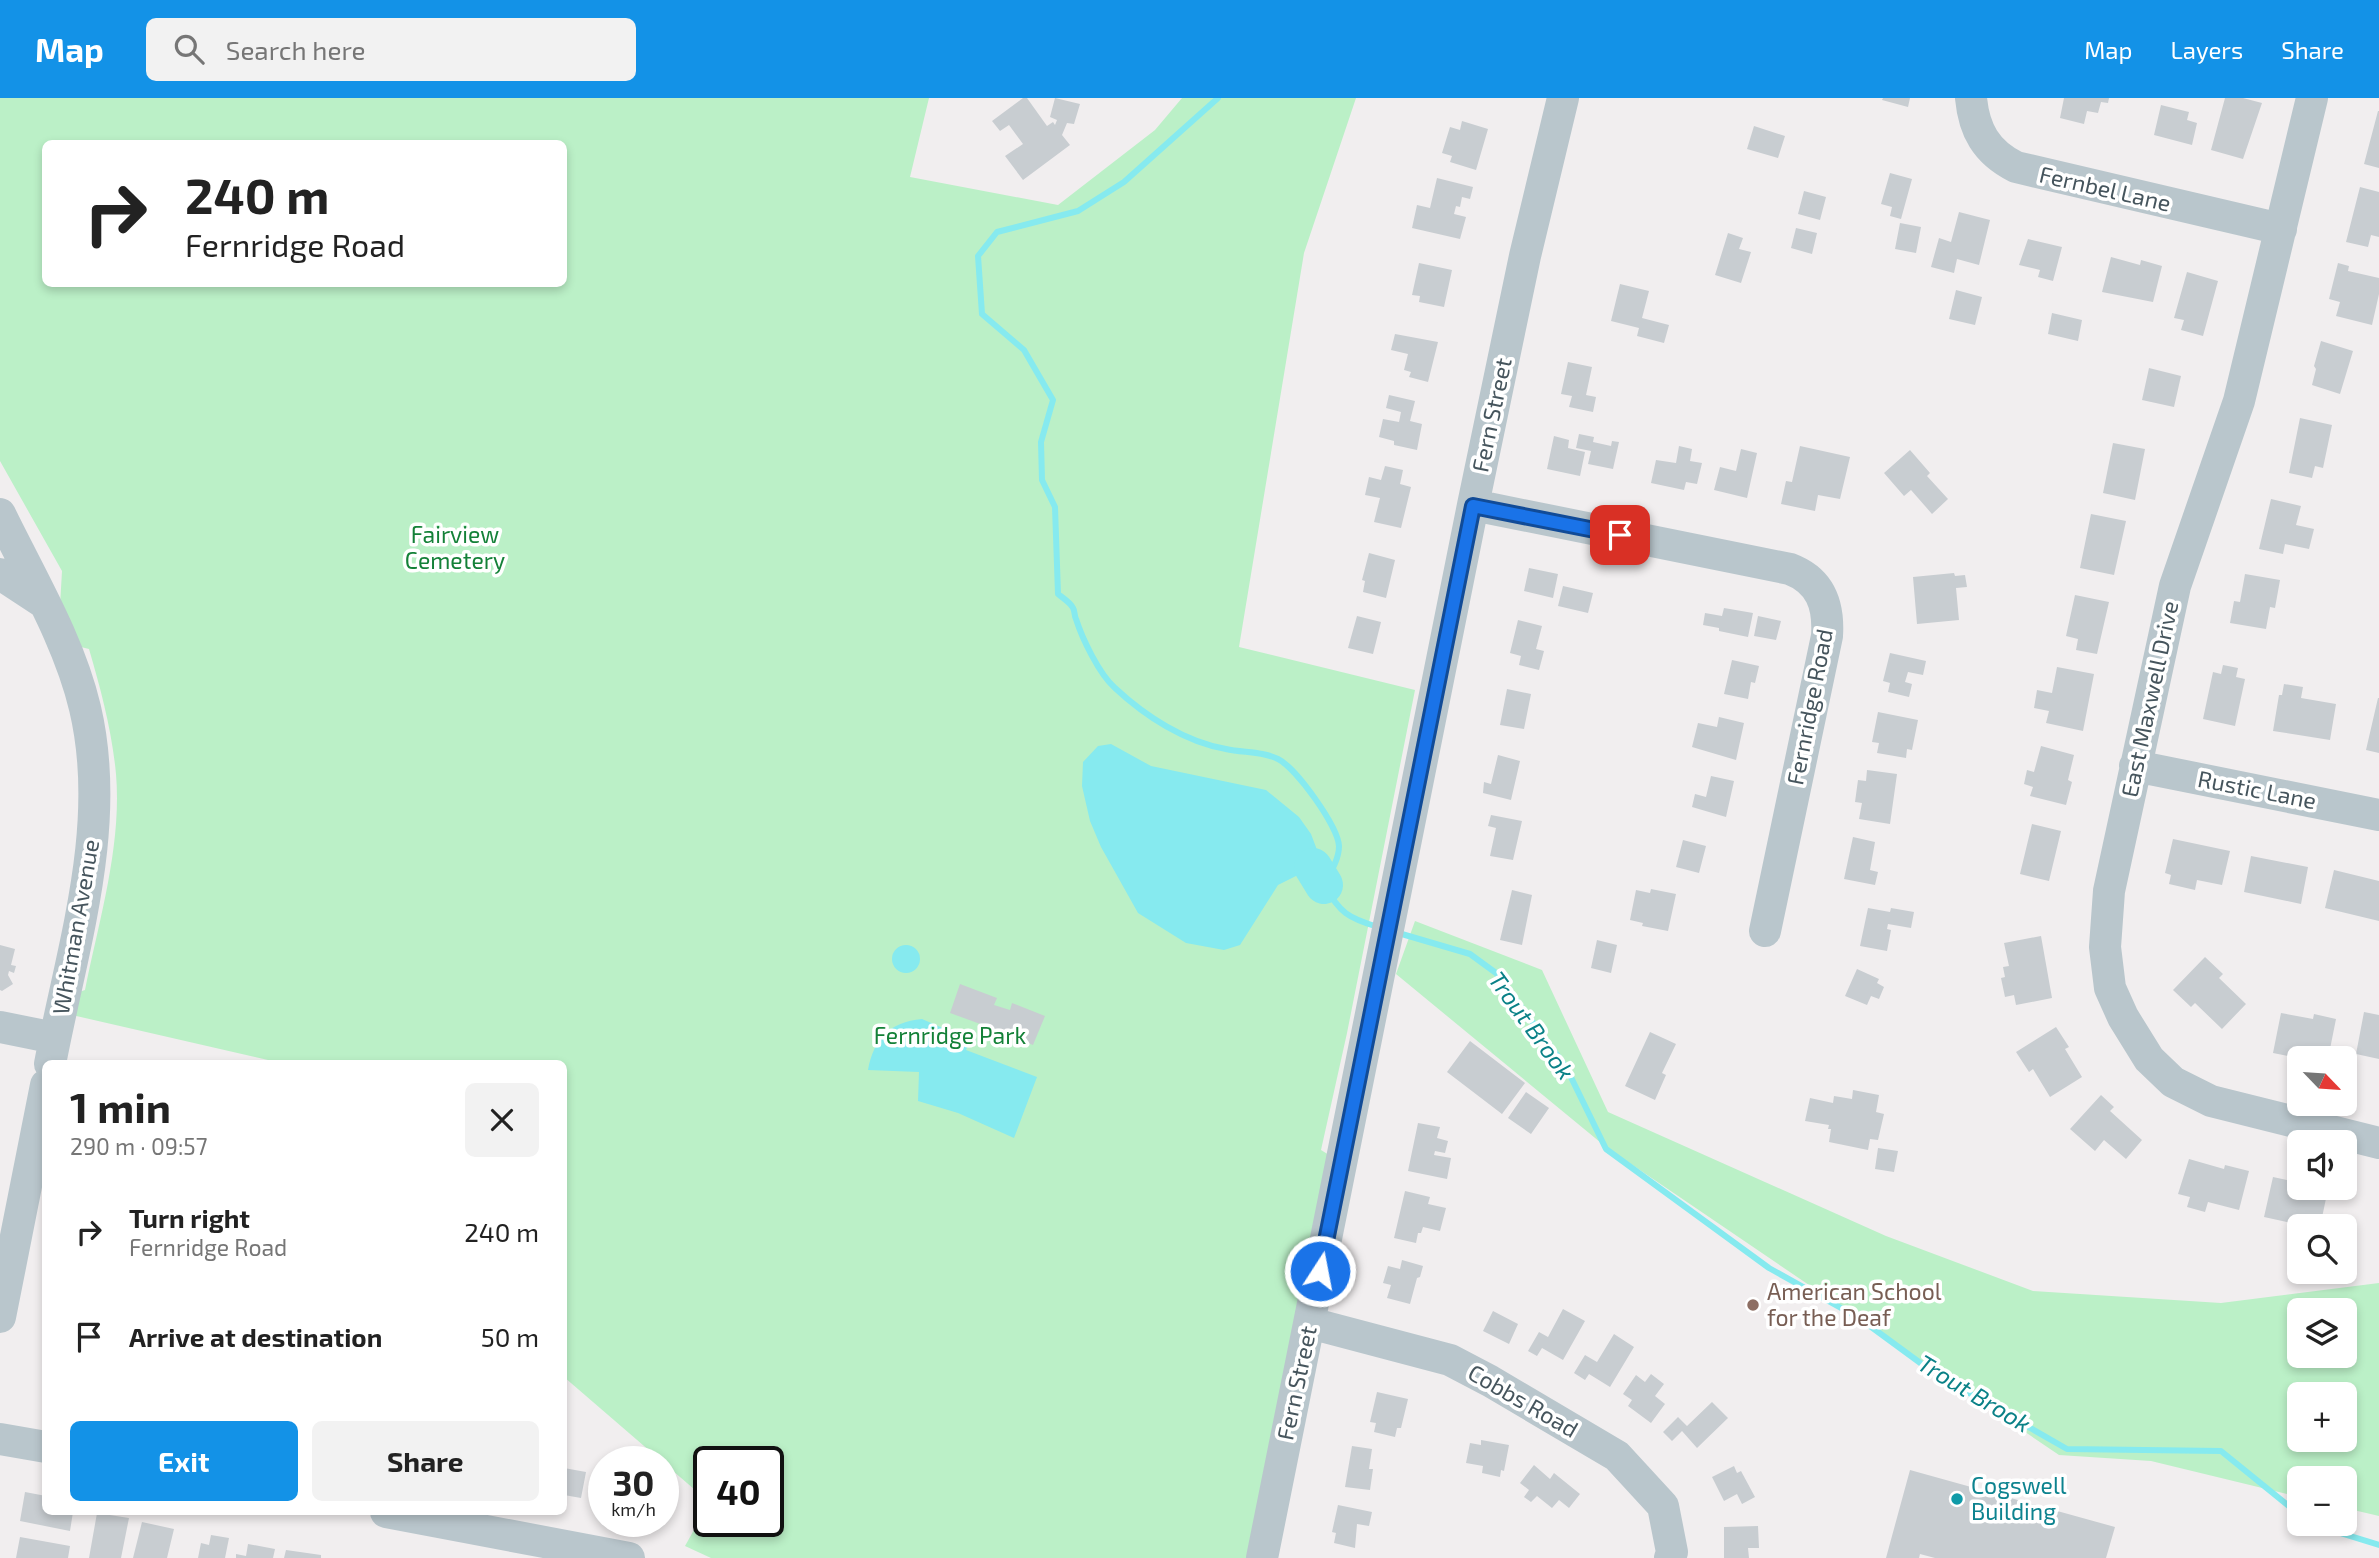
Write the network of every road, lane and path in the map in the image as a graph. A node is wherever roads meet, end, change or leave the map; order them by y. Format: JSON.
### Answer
{"nodes":[{"id":1,"x":1563,"y":98,"type":"edge"},
{"id":2,"x":1971,"y":98,"type":"edge"},
{"id":3,"x":2312,"y":98,"type":"edge"},
{"id":4,"x":2281,"y":229,"type":"junction"},
{"id":5,"x":1473,"y":506,"type":"junction"},
{"id":6,"x":0,"y":514,"type":"edge"},
{"id":7,"x":0,"y":574,"type":"edge"},
{"id":8,"x":43,"y":602,"type":"junction"},
{"id":9,"x":2135,"y":766,"type":"junction"},
{"id":10,"x":2379,"y":815,"type":"edge"},
{"id":11,"x":1765,"y":932,"type":"dead end"},
{"id":12,"x":0,"y":1027,"type":"edge"},
{"id":13,"x":52,"y":1051,"type":"edge"},
{"id":14,"x":42,"y":1105,"type":"edge"},
{"id":15,"x":2379,"y":1143,"type":"edge"},
{"id":16,"x":0,"y":1317,"type":"edge"},
{"id":17,"x":1310,"y":1323,"type":"junction"},
{"id":18,"x":0,"y":1439,"type":"edge"},
{"id":19,"x":42,"y":1446,"type":"edge"},
{"id":20,"x":402,"y":1515,"type":"edge"},
{"id":21,"x":629,"y":1558,"type":"edge"},
{"id":22,"x":1262,"y":1558,"type":"edge"},
{"id":23,"x":1670,"y":1558,"type":"edge"}],
"edges":[{"from":1,"to":5,"type":"street","name":"Fern Street"},
{"from":2,"to":4,"type":"street","name":"Fernbel Lane"},
{"from":3,"to":4,"type":"street","name":"East Maxwell Drive"},
{"from":4,"to":9,"type":"street","name":"East Maxwell Drive"},
{"from":5,"to":11,"type":"street","name":"Fernridge Road"},
{"from":5,"to":17,"type":"street","name":"Fern Street"},
{"from":6,"to":8,"type":"street","name":"Whitman Avenue"},
{"from":7,"to":8,"type":"street"},
{"from":8,"to":13,"type":"street","name":"Whitman Avenue"},
{"from":9,"to":10,"type":"street","name":"Rustic Lane"},
{"from":9,"to":15,"type":"street","name":"East Maxwell Drive"},
{"from":12,"to":13,"type":"street"},
{"from":14,"to":16,"type":"street"},
{"from":17,"to":22,"type":"street","name":"Fern Street"},
{"from":17,"to":23,"type":"street","name":"Cobbs Road"},
{"from":18,"to":19,"type":"street"},
{"from":20,"to":21,"type":"street"}]}
